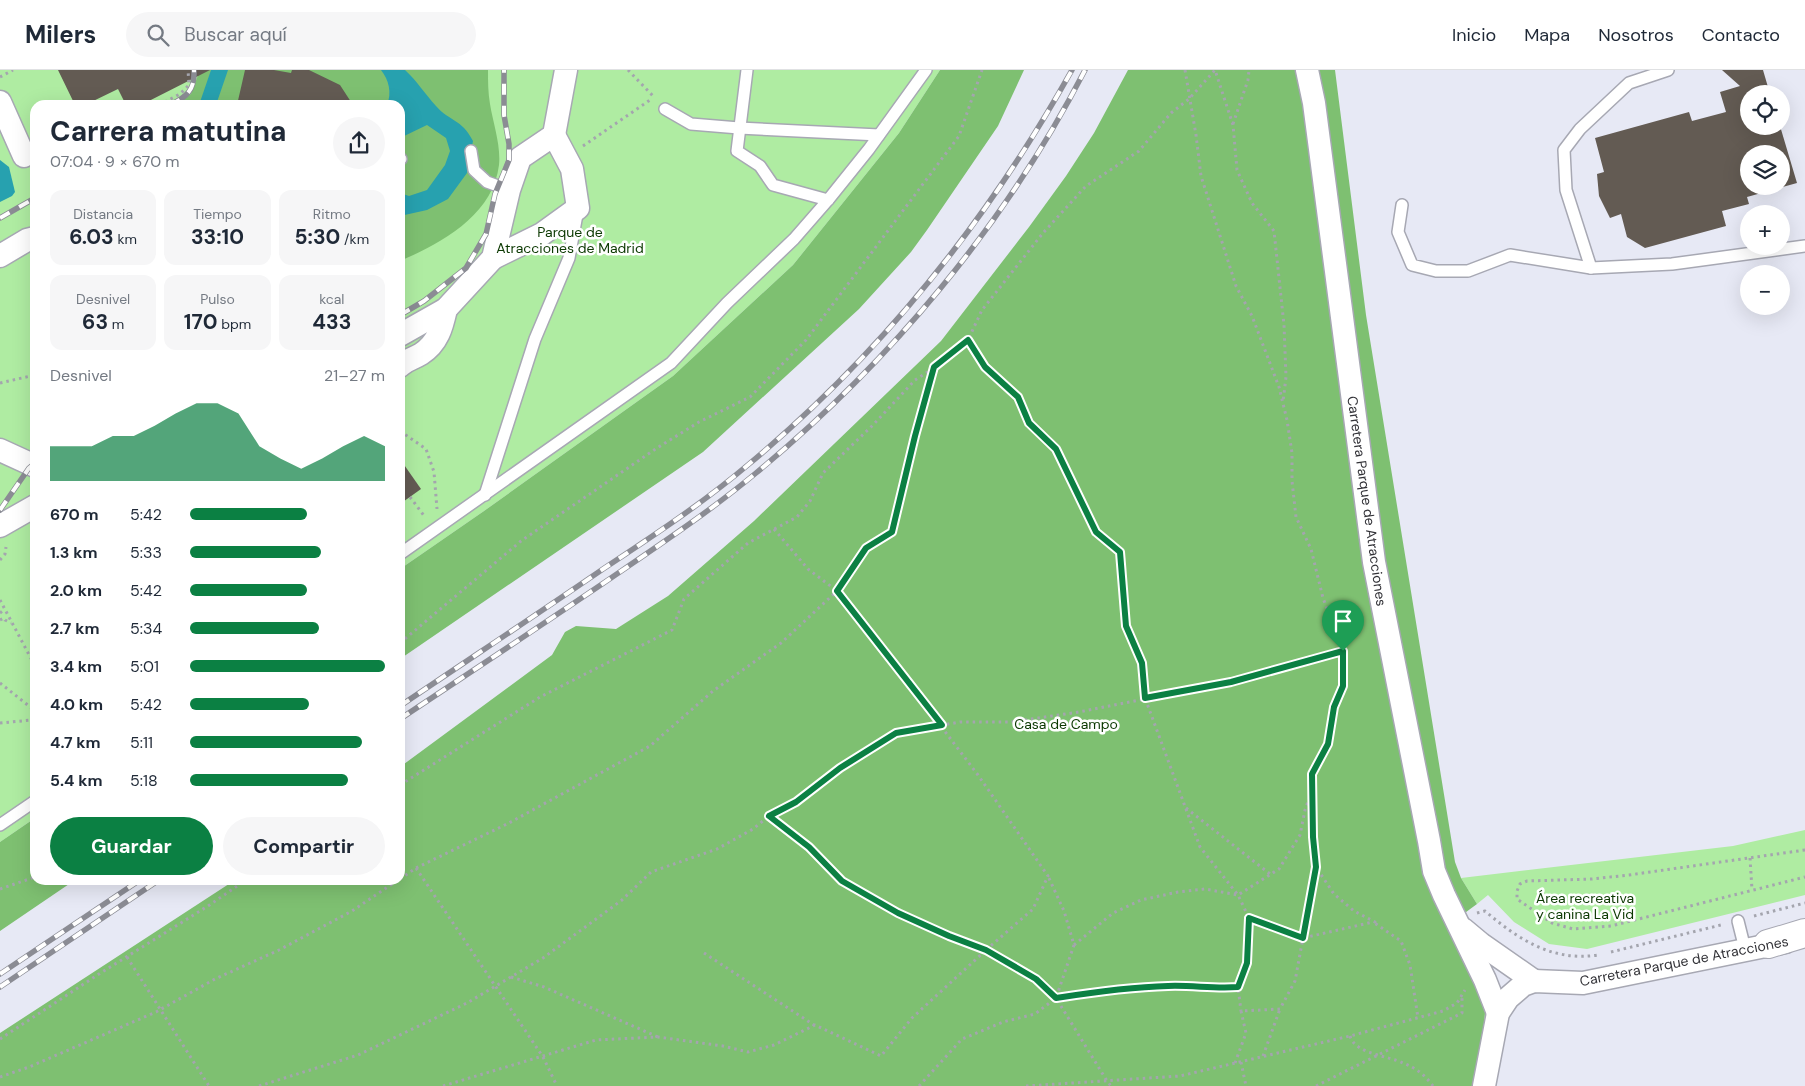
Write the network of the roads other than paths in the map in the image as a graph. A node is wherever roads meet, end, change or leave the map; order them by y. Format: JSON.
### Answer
{"nodes":[{"id":1,"x":566,"y":70,"type":"edge"},
{"id":2,"x":746,"y":70,"type":"edge"},
{"id":3,"x":926,"y":70,"type":"edge"},
{"id":4,"x":1307,"y":70,"type":"edge"},
{"id":5,"x":1668,"y":70,"type":"edge"},
{"id":6,"x":0,"y":102,"type":"edge"},
{"id":7,"x":665,"y":109,"type":"road end"},
{"id":8,"x":739,"y":128,"type":"junction"},
{"id":9,"x":554,"y":135,"type":"junction"},
{"id":10,"x":879,"y":135,"type":"junction"},
{"id":11,"x":471,"y":150,"type":"dead end"},
{"id":12,"x":24,"y":156,"type":"dead end"},
{"id":13,"x":509,"y":190,"type":"junction"},
{"id":14,"x":828,"y":200,"type":"junction"},
{"id":15,"x":1402,"y":205,"type":"dead end"},
{"id":16,"x":578,"y":208,"type":"junction"},
{"id":17,"x":30,"y":239,"type":"edge"},
{"id":18,"x":1805,"y":246,"type":"edge"},
{"id":19,"x":0,"y":256,"type":"edge"},
{"id":20,"x":493,"y":258,"type":"junction"},
{"id":21,"x":1591,"y":268,"type":"junction"},
{"id":22,"x":446,"y":309,"type":"junction"},
{"id":23,"x":405,"y":331,"type":"edge"},
{"id":24,"x":405,"y":361,"type":"edge"},
{"id":25,"x":0,"y":450,"type":"edge"},
{"id":26,"x":30,"y":464,"type":"edge"},
{"id":27,"x":485,"y":495,"type":"junction"},
{"id":28,"x":30,"y":509,"type":"edge"},
{"id":29,"x":0,"y":526,"type":"edge"},
{"id":30,"x":405,"y":551,"type":"edge"},
{"id":31,"x":30,"y":804,"type":"edge"},
{"id":32,"x":0,"y":825,"type":"edge"},
{"id":33,"x":1466,"y":920,"type":"junction"},
{"id":34,"x":1738,"y":920,"type":"road end"},
{"id":35,"x":1805,"y":933,"type":"edge"},
{"id":36,"x":1805,"y":939,"type":"edge"},
{"id":37,"x":1756,"y":947,"type":"junction"},
{"id":38,"x":1543,"y":982,"type":"junction"},
{"id":39,"x":1497,"y":1019,"type":"junction"},
{"id":40,"x":1484,"y":1086,"type":"edge"}],
"edges":[{"from":1,"to":9,"type":"street"},
{"from":2,"to":8,"type":"lane"},
{"from":3,"to":10,"type":"lane"},
{"from":4,"to":33,"type":"street","name":"Carretera Parque de Atracciones"},
{"from":5,"to":21,"type":"lane"},
{"from":6,"to":12,"type":"street"},
{"from":7,"to":8,"type":"lane"},
{"from":8,"to":10,"type":"lane"},
{"from":8,"to":14,"type":"lane"},
{"from":9,"to":13,"type":"street"},
{"from":9,"to":16,"type":"street"},
{"from":10,"to":14,"type":"lane"},
{"from":11,"to":13,"type":"lane"},
{"from":13,"to":20,"type":"street"},
{"from":14,"to":27,"type":"lane"},
{"from":15,"to":21,"type":"lane"},
{"from":16,"to":20,"type":"street"},
{"from":16,"to":27,"type":"lane"},
{"from":17,"to":19,"type":"street"},
{"from":18,"to":21,"type":"lane"},
{"from":20,"to":22,"type":"street"},
{"from":22,"to":23,"type":"street"},
{"from":22,"to":24,"type":"street"},
{"from":25,"to":26,"type":"street"},
{"from":27,"to":30,"type":"lane"},
{"from":28,"to":29,"type":"street"},
{"from":31,"to":32,"type":"lane"},
{"from":33,"to":38,"type":"street","name":"Carretera Parque de Atracciones"},
{"from":33,"to":39,"type":"street","name":"Carretera Parque de Atracciones"},
{"from":34,"to":37,"type":"lane"},
{"from":35,"to":37,"type":"highway"},
{"from":36,"to":37,"type":"street","name":"Carretera Parque de Atracciones"},
{"from":37,"to":38,"type":"street","name":"Carretera Parque de Atracciones"},
{"from":38,"to":39,"type":"street"},
{"from":39,"to":40,"type":"street"}]}
